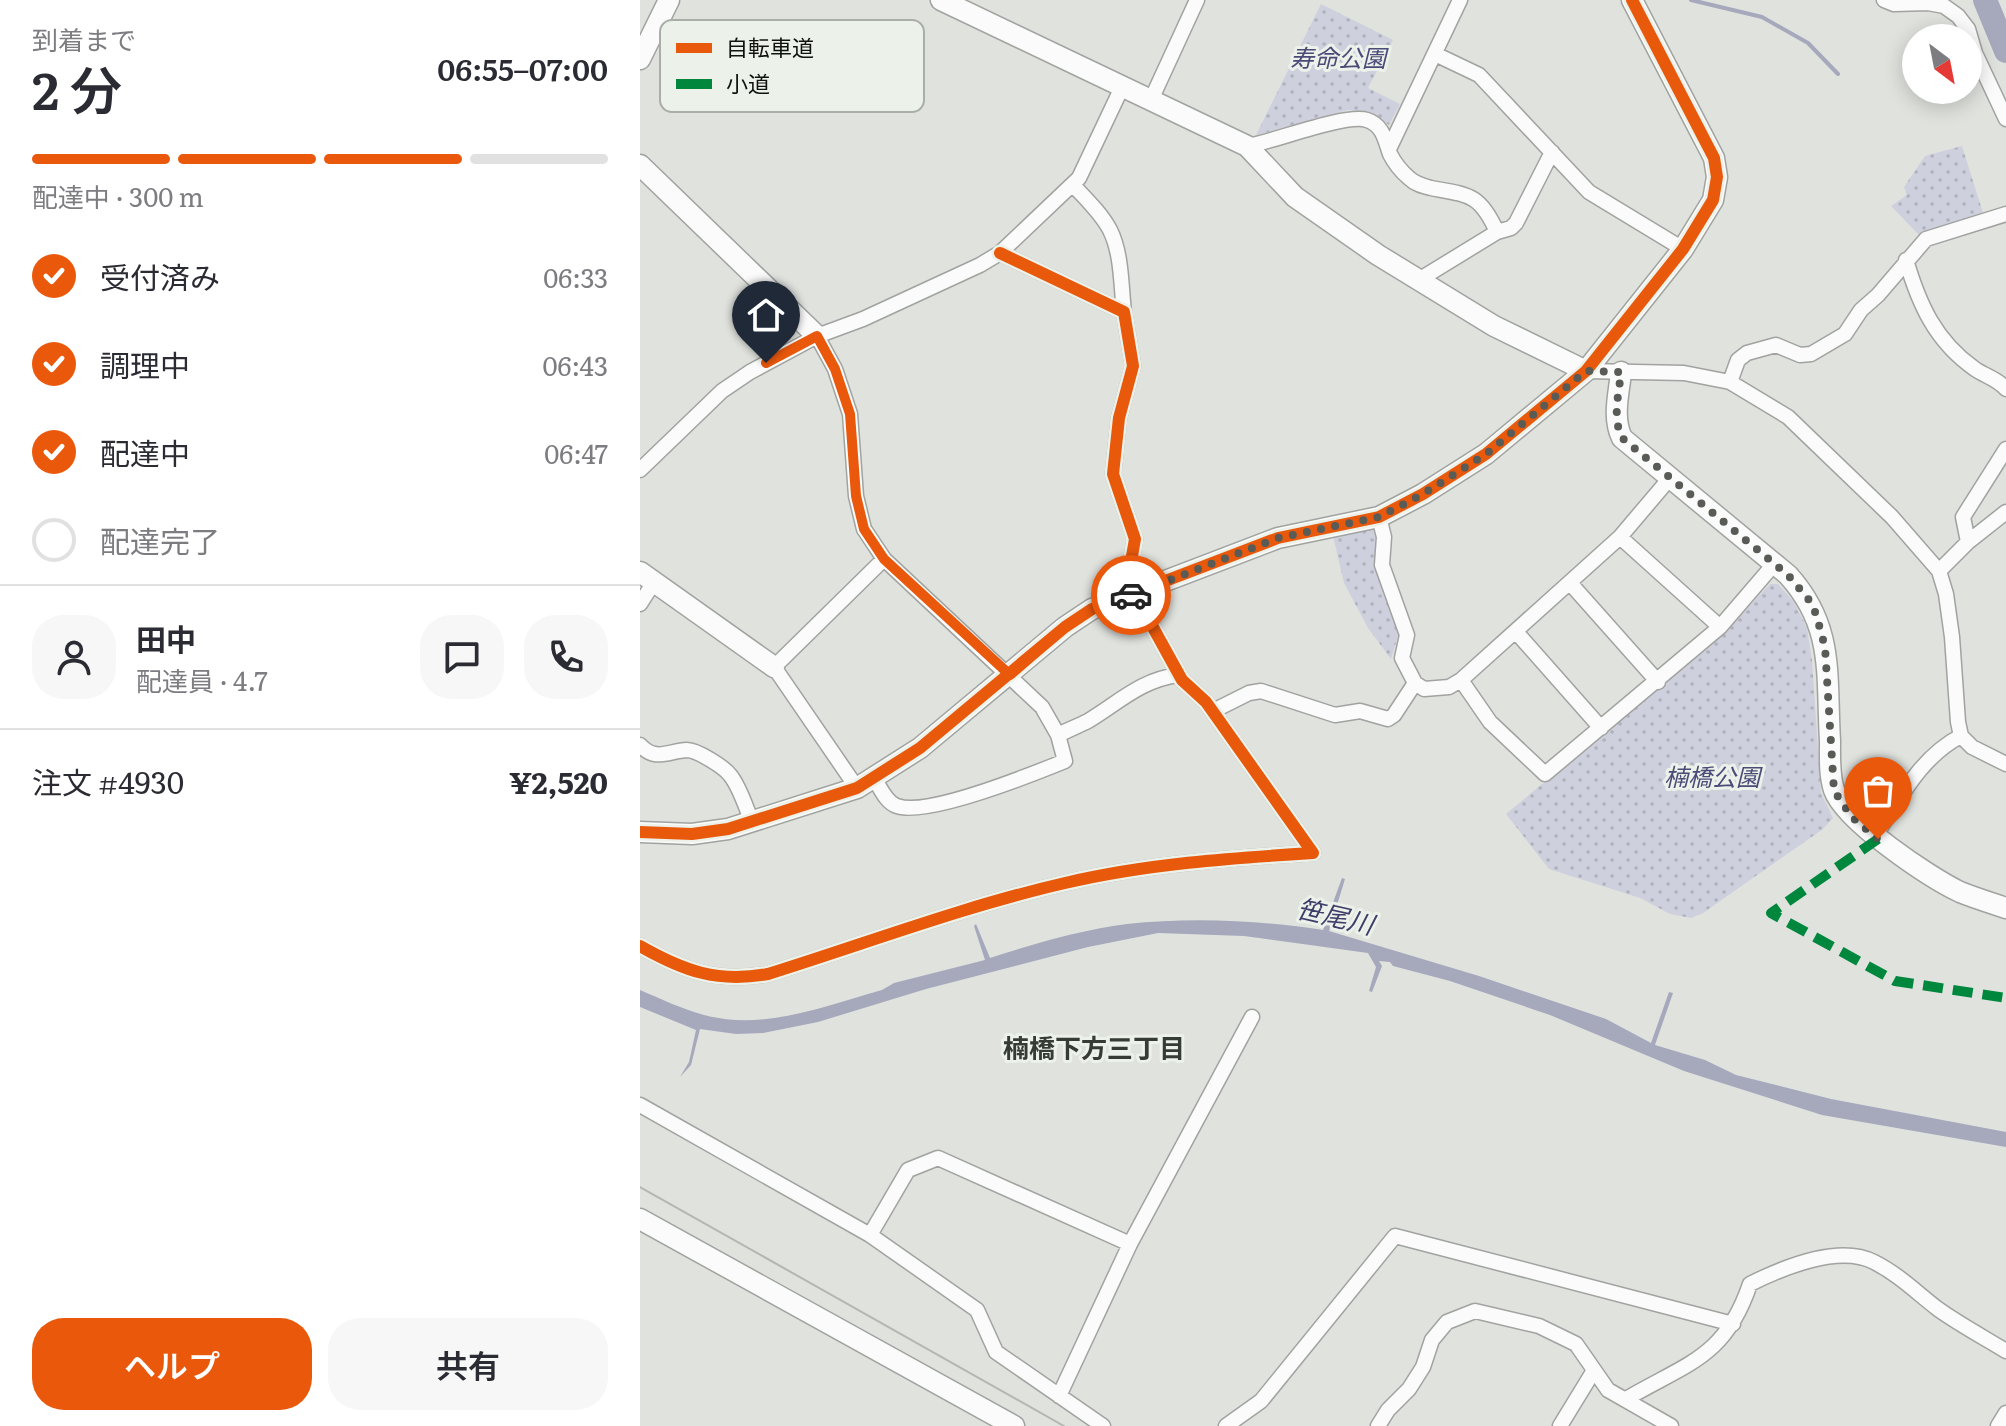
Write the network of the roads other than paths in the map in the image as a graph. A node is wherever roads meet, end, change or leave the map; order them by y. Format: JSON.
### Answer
{"nodes":[{"id":1,"x":669,"y":0,"type":"edge"},
{"id":2,"x":941,"y":0,"type":"edge"},
{"id":3,"x":1197,"y":0,"type":"edge"},
{"id":4,"x":1460,"y":0,"type":"edge"},
{"id":5,"x":1632,"y":0,"type":"edge"},
{"id":6,"x":1884,"y":0,"type":"edge"},
{"id":7,"x":1435,"y":54,"type":"junction"},
{"id":8,"x":640,"y":59,"type":"edge"},
{"id":9,"x":1123,"y":85,"type":"junction"},
{"id":10,"x":1151,"y":100,"type":"junction"},
{"id":11,"x":2006,"y":119,"type":"edge"},
{"id":12,"x":1247,"y":146,"type":"junction"},
{"id":13,"x":1389,"y":149,"type":"junction"},
{"id":14,"x":1552,"y":152,"type":"junction"},
{"id":15,"x":640,"y":165,"type":"edge"},
{"id":16,"x":1073,"y":185,"type":"junction"},
{"id":17,"x":2006,"y":214,"type":"edge"},
{"id":18,"x":1497,"y":232,"type":"junction"},
{"id":19,"x":1683,"y":249,"type":"junction"},
{"id":20,"x":1000,"y":253,"type":"junction"},
{"id":21,"x":1906,"y":260,"type":"junction"},
{"id":22,"x":1417,"y":281,"type":"junction"},
{"id":23,"x":1124,"y":312,"type":"junction"},
{"id":24,"x":817,"y":336,"type":"junction"},
{"id":25,"x":1586,"y":371,"type":"junction"},
{"id":26,"x":1621,"y":372,"type":"junction"},
{"id":27,"x":1730,"y":382,"type":"junction"},
{"id":28,"x":2006,"y":389,"type":"edge"},
{"id":29,"x":2006,"y":449,"type":"edge"},
{"id":30,"x":640,"y":470,"type":"edge"},
{"id":31,"x":1670,"y":478,"type":"junction"},
{"id":32,"x":2006,"y":512,"type":"edge"},
{"id":33,"x":1379,"y":517,"type":"junction"},
{"id":34,"x":1620,"y":537,"type":"junction"},
{"id":35,"x":1968,"y":542,"type":"junction"},
{"id":36,"x":884,"y":559,"type":"junction"},
{"id":37,"x":1775,"y":563,"type":"junction"},
{"id":38,"x":1939,"y":571,"type":"junction"},
{"id":39,"x":647,"y":577,"type":"edge"},
{"id":40,"x":1570,"y":583,"type":"junction"},
{"id":41,"x":1134,"y":593,"type":"junction"},
{"id":42,"x":640,"y":604,"type":"edge"},
{"id":43,"x":1720,"y":627,"type":"junction"},
{"id":44,"x":1517,"y":633,"type":"junction"},
{"id":45,"x":774,"y":667,"type":"junction"},
{"id":46,"x":1010,"y":675,"type":"junction"},
{"id":47,"x":1179,"y":675,"type":"junction"},
{"id":48,"x":1461,"y":680,"type":"junction"},
{"id":49,"x":1658,"y":682,"type":"junction"},
{"id":50,"x":1415,"y":683,"type":"junction"},
{"id":51,"x":1213,"y":711,"type":"junction"},
{"id":52,"x":1601,"y":728,"type":"junction"},
{"id":53,"x":1058,"y":735,"type":"junction"},
{"id":54,"x":1961,"y":736,"type":"junction"},
{"id":55,"x":640,"y":745,"type":"edge"},
{"id":56,"x":2006,"y":764,"type":"edge"},
{"id":57,"x":866,"y":783,"type":"junction"},
{"id":58,"x":752,"y":822,"type":"junction"},
{"id":59,"x":640,"y":832,"type":"edge"},
{"id":60,"x":1875,"y":836,"type":"junction"},
{"id":61,"x":2006,"y":908,"type":"edge"},
{"id":62,"x":640,"y":946,"type":"edge"},
{"id":63,"x":1252,"y":1017,"type":"dead end"},
{"id":64,"x":640,"y":1105,"type":"edge"},
{"id":65,"x":640,"y":1219,"type":"edge"},
{"id":66,"x":870,"y":1235,"type":"junction"},
{"id":67,"x":1130,"y":1244,"type":"junction"},
{"id":68,"x":1733,"y":1324,"type":"junction"},
{"id":69,"x":1982,"y":1336,"type":"junction"},
{"id":70,"x":2006,"y":1339,"type":"edge"},
{"id":71,"x":2006,"y":1351,"type":"edge"},
{"id":72,"x":1593,"y":1372,"type":"junction"},
{"id":73,"x":1059,"y":1396,"type":"junction"},
{"id":74,"x":1626,"y":1399,"type":"junction"},
{"id":75,"x":2006,"y":1413,"type":"edge"},
{"id":76,"x":1014,"y":1426,"type":"edge"},
{"id":77,"x":1103,"y":1426,"type":"edge"},
{"id":78,"x":1226,"y":1426,"type":"edge"},
{"id":79,"x":1378,"y":1426,"type":"edge"},
{"id":80,"x":1560,"y":1426,"type":"edge"},
{"id":81,"x":1671,"y":1426,"type":"edge"},
{"id":82,"x":1998,"y":1426,"type":"edge"}],
"edges":[{"from":1,"to":8,"type":"street"},
{"from":2,"to":9,"type":"street"},
{"from":3,"to":10,"type":"street"},
{"from":4,"to":7,"type":"street"},
{"from":5,"to":19,"type":"street"},
{"from":6,"to":11,"type":"street"},
{"from":7,"to":13,"type":"street"},
{"from":7,"to":14,"type":"street"},
{"from":9,"to":10,"type":"street"},
{"from":9,"to":16,"type":"street"},
{"from":10,"to":12,"type":"street"},
{"from":12,"to":13,"type":"street"},
{"from":12,"to":22,"type":"street"},
{"from":13,"to":18,"type":"street"},
{"from":14,"to":18,"type":"street"},
{"from":14,"to":19,"type":"street"},
{"from":15,"to":24,"type":"street"},
{"from":16,"to":20,"type":"street"},
{"from":16,"to":23,"type":"street"},
{"from":17,"to":21,"type":"street"},
{"from":18,"to":22,"type":"street"},
{"from":19,"to":25,"type":"street"},
{"from":20,"to":23,"type":"street"},
{"from":20,"to":24,"type":"street"},
{"from":21,"to":27,"type":"street"},
{"from":21,"to":28,"type":"street"},
{"from":22,"to":25,"type":"street"},
{"from":23,"to":41,"type":"street"},
{"from":24,"to":30,"type":"street"},
{"from":24,"to":36,"type":"street"},
{"from":25,"to":26,"type":"street"},
{"from":25,"to":33,"type":"street"},
{"from":26,"to":27,"type":"street"},
{"from":26,"to":31,"type":"street"},
{"from":27,"to":38,"type":"street"},
{"from":29,"to":35,"type":"street"},
{"from":31,"to":34,"type":"street"},
{"from":31,"to":37,"type":"street"},
{"from":32,"to":35,"type":"street"},
{"from":33,"to":41,"type":"street"},
{"from":33,"to":50,"type":"street"},
{"from":34,"to":40,"type":"street"},
{"from":34,"to":43,"type":"street"},
{"from":35,"to":38,"type":"street"},
{"from":36,"to":45,"type":"street"},
{"from":36,"to":46,"type":"street"},
{"from":37,"to":43,"type":"street"},
{"from":37,"to":60,"type":"street"},
{"from":38,"to":54,"type":"street"},
{"from":39,"to":42,"type":"street"},
{"from":39,"to":45,"type":"street"},
{"from":40,"to":44,"type":"street"},
{"from":40,"to":49,"type":"street"},
{"from":41,"to":46,"type":"street"},
{"from":41,"to":47,"type":"street"},
{"from":43,"to":49,"type":"street"},
{"from":44,"to":48,"type":"street"},
{"from":44,"to":52,"type":"street"},
{"from":45,"to":57,"type":"street"},
{"from":46,"to":53,"type":"street"},
{"from":46,"to":57,"type":"street"},
{"from":47,"to":51,"type":"street"},
{"from":47,"to":53,"type":"street"},
{"from":48,"to":50,"type":"street"},
{"from":48,"to":52,"type":"street"},
{"from":49,"to":52,"type":"street"},
{"from":50,"to":51,"type":"street"},
{"from":51,"to":62,"type":"street"},
{"from":53,"to":57,"type":"street"},
{"from":54,"to":56,"type":"street"},
{"from":54,"to":60,"type":"street"},
{"from":55,"to":58,"type":"street"},
{"from":57,"to":58,"type":"street"},
{"from":58,"to":59,"type":"street"},
{"from":60,"to":61,"type":"street"},
{"from":63,"to":67,"type":"street"},
{"from":64,"to":66,"type":"street"},
{"from":65,"to":76,"type":"street"},
{"from":66,"to":67,"type":"street"},
{"from":66,"to":73,"type":"street"},
{"from":67,"to":73,"type":"street"},
{"from":68,"to":69,"type":"street"},
{"from":68,"to":74,"type":"street"},
{"from":68,"to":78,"type":"street"},
{"from":69,"to":70,"type":"street"},
{"from":69,"to":71,"type":"street"},
{"from":72,"to":74,"type":"street"},
{"from":72,"to":79,"type":"street"},
{"from":72,"to":80,"type":"street"},
{"from":73,"to":77,"type":"street"},
{"from":74,"to":81,"type":"street"},
{"from":75,"to":82,"type":"street"}]}
